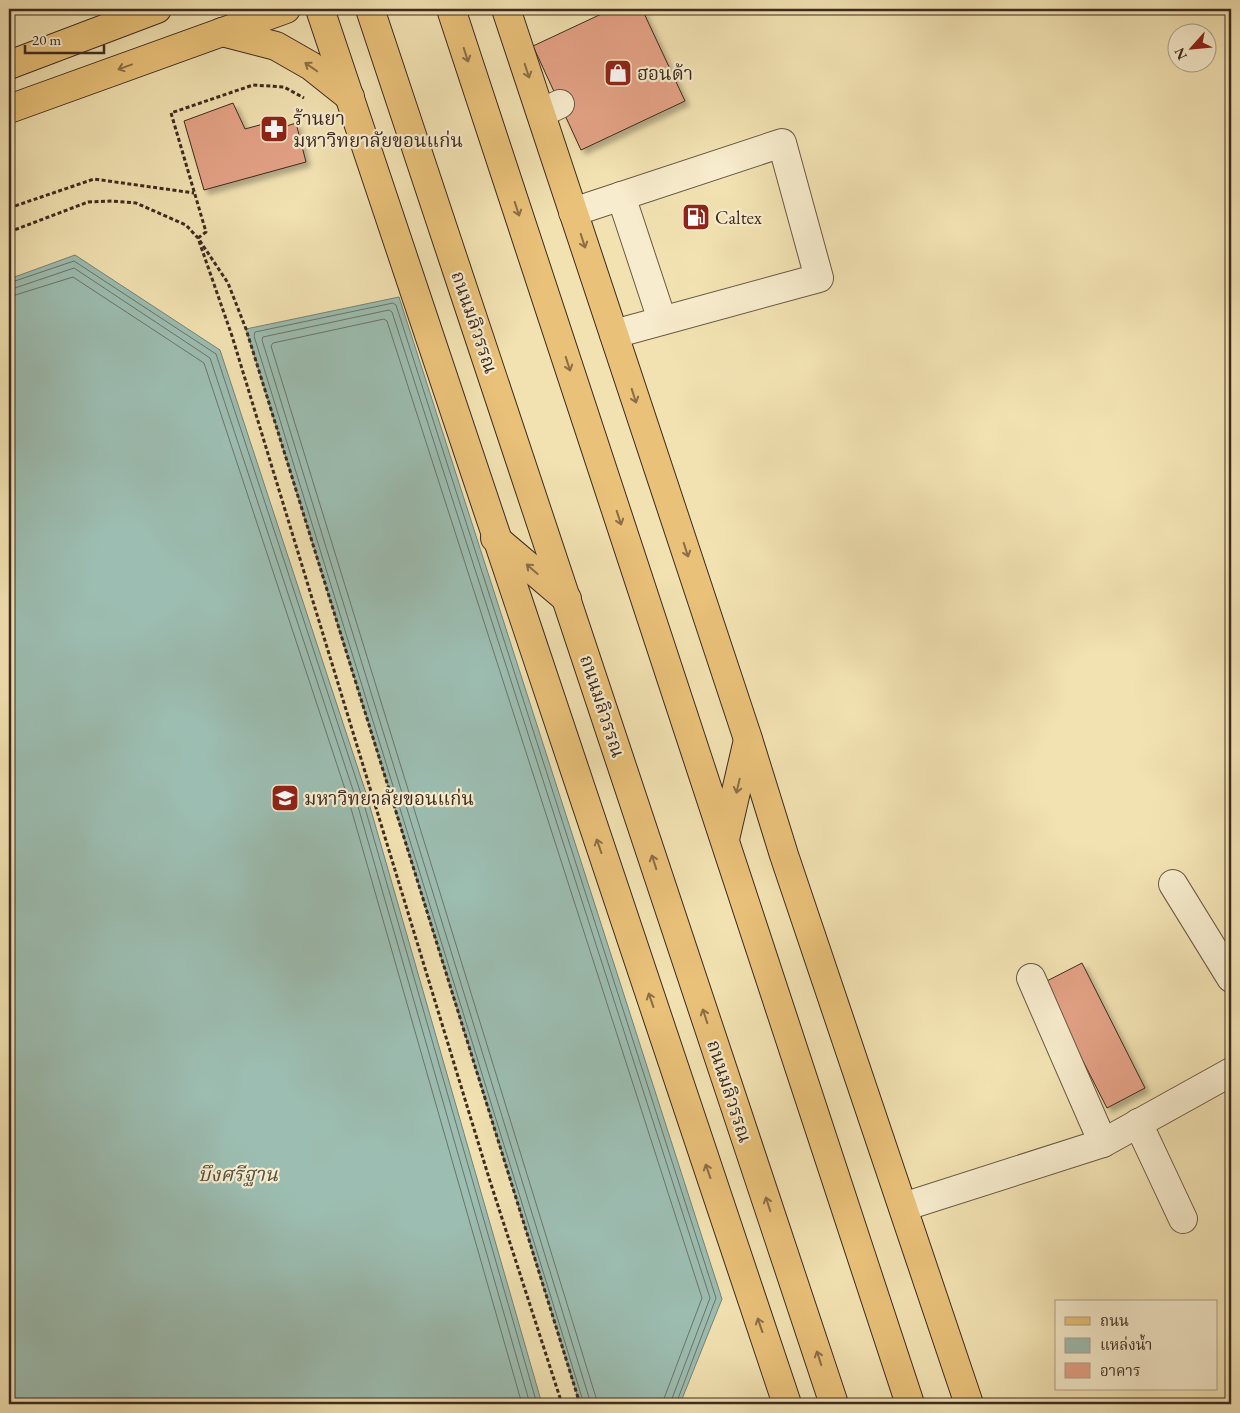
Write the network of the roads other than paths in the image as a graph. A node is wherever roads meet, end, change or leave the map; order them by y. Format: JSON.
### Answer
{"nodes":[{"id":1,"x":158,"y":9,"type":"edge"},
{"id":2,"x":286,"y":9,"type":"edge"},
{"id":3,"x":320,"y":9,"type":"edge"},
{"id":4,"x":370,"y":9,"type":"edge"},
{"id":5,"x":451,"y":9,"type":"edge"},
{"id":6,"x":510,"y":14,"type":"edge"},
{"id":7,"x":221,"y":32,"type":"junction"},
{"id":8,"x":9,"y":65,"type":"edge"},
{"id":9,"x":350,"y":96,"type":"junction"},
{"id":10,"x":9,"y":109,"type":"edge"},
{"id":11,"x":621,"y":196,"type":"junction"},
{"id":12,"x":574,"y":212,"type":"junction"},
{"id":13,"x":662,"y":320,"type":"junction"},
{"id":14,"x":614,"y":334,"type":"junction"},
{"id":15,"x":495,"y":537,"type":"junction"},
{"id":16,"x":568,"y":600,"type":"junction"},
{"id":17,"x":748,"y":739,"type":"junction"},
{"id":18,"x":725,"y":839,"type":"junction"},
{"id":19,"x":1173,"y":884,"type":"dead end"},
{"id":20,"x":1031,"y":978,"type":"dead end"},
{"id":21,"x":1231,"y":978,"type":"edge"},
{"id":22,"x":1231,"y":1072,"type":"edge"},
{"id":23,"x":1138,"y":1123,"type":"junction"},
{"id":24,"x":1103,"y":1142,"type":"junction"},
{"id":25,"x":903,"y":1206,"type":"junction"},
{"id":26,"x":1183,"y":1219,"type":"dead end"},
{"id":27,"x":787,"y":1404,"type":"edge"},
{"id":28,"x":834,"y":1404,"type":"edge"},
{"id":29,"x":910,"y":1404,"type":"edge"},
{"id":30,"x":969,"y":1404,"type":"edge"}],
"edges":[{"from":1,"to":8,"type":"main road"},
{"from":2,"to":7,"type":"main road"},
{"from":3,"to":9,"type":"main road"},
{"from":4,"to":16,"type":"main road","name":"ถนนมลิวรรณ"},
{"from":5,"to":18,"type":"main road","one_way":true},
{"from":6,"to":12,"type":"main road","one_way":true},
{"from":9,"to":7,"type":"main road","one_way":true},
{"from":7,"to":10,"type":"main road","one_way":true},
{"from":9,"to":15,"type":"main road"},
{"from":11,"to":12,"type":"street"},
{"from":11,"to":13,"type":"street"},
{"from":11,"to":13,"type":"street"},
{"from":12,"to":14,"type":"main road","one_way":true},
{"from":13,"to":14,"type":"street"},
{"from":14,"to":17,"type":"main road","one_way":true},
{"from":16,"to":15,"type":"main road","one_way":true},
{"from":27,"to":15,"type":"main road","one_way":true},
{"from":28,"to":16,"type":"main road","name":"ถนนมลิวรรณ","one_way":true},
{"from":17,"to":18,"type":"main road","one_way":true},
{"from":17,"to":25,"type":"main road"},
{"from":18,"to":29,"type":"main road"},
{"from":19,"to":21,"type":"street"},
{"from":20,"to":24,"type":"street"},
{"from":22,"to":23,"type":"street"},
{"from":23,"to":24,"type":"street"},
{"from":23,"to":26,"type":"street"},
{"from":24,"to":25,"type":"street"},
{"from":25,"to":30,"type":"main road"}]}
